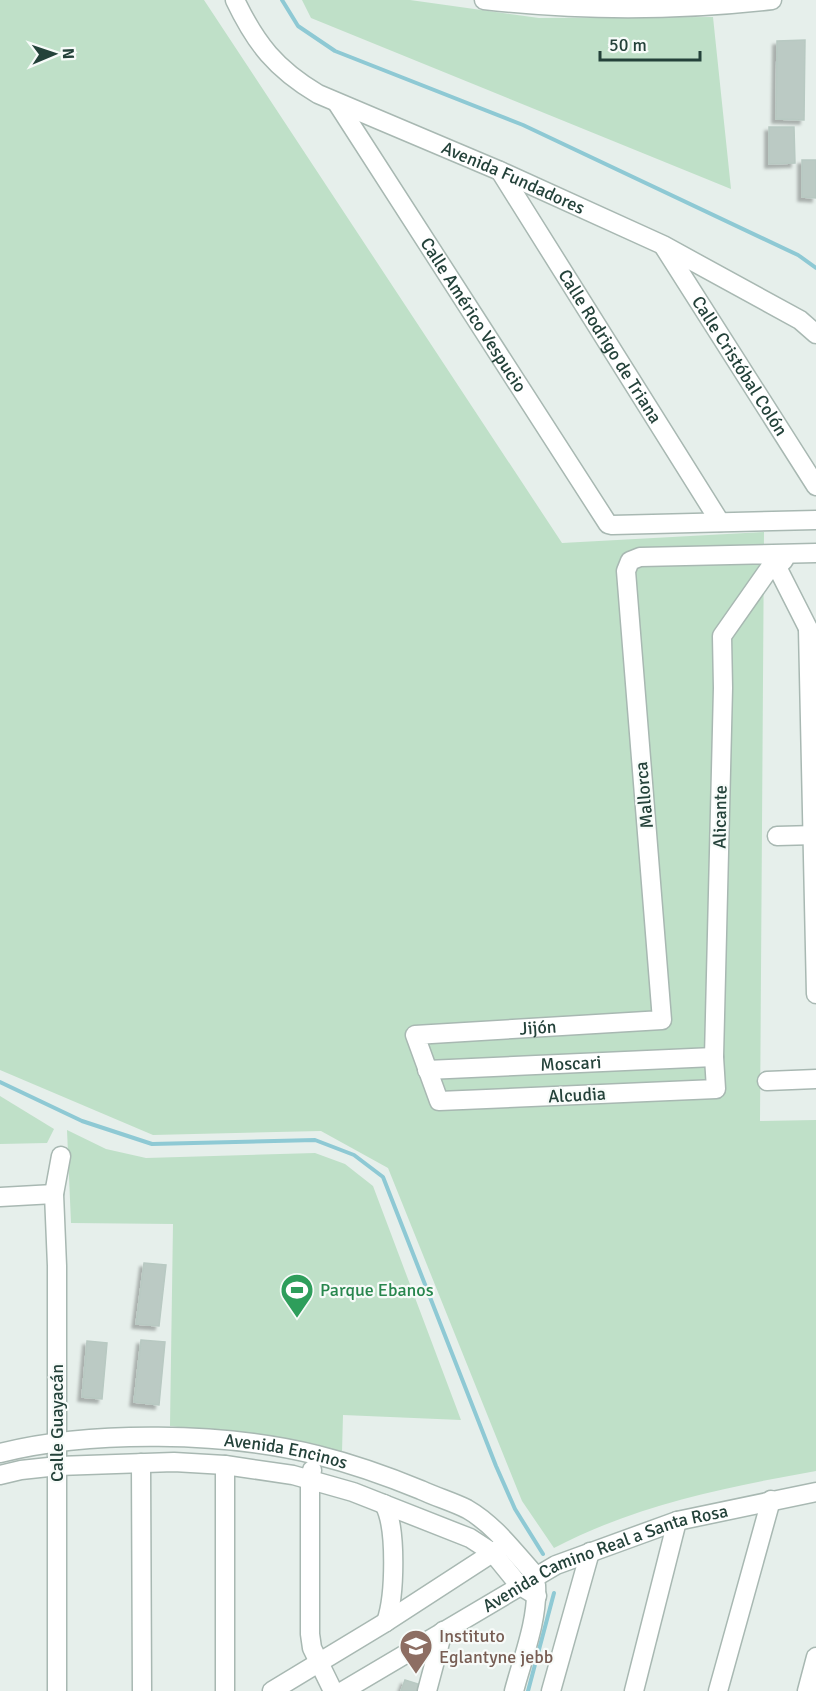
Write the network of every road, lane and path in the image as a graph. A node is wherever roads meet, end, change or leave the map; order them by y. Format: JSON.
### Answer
{"nodes":[{"id":1,"x":235,"y":0,"type":"edge"},
{"id":2,"x":484,"y":0,"type":"edge"},
{"id":3,"x":772,"y":0,"type":"edge"},
{"id":4,"x":542,"y":3,"type":"edge"},
{"id":5,"x":712,"y":3,"type":"edge"},
{"id":6,"x":626,"y":4,"type":"edge"},
{"id":7,"x":337,"y":103,"type":"junction"},
{"id":8,"x":500,"y":171,"type":"junction"},
{"id":9,"x":663,"y":245,"type":"junction"},
{"id":10,"x":816,"y":334,"type":"edge"},
{"id":11,"x":816,"y":486,"type":"edge"},
{"id":12,"x":816,"y":520,"type":"edge"},
{"id":13,"x":720,"y":522,"type":"junction"},
{"id":14,"x":816,"y":553,"type":"edge"},
{"id":15,"x":783,"y":561,"type":"junction"},
{"id":16,"x":812,"y":636,"type":"edge"},
{"id":17,"x":814,"y":835,"type":"edge"},
{"id":18,"x":777,"y":836,"type":"dead end"},
{"id":19,"x":816,"y":994,"type":"edge"},
{"id":20,"x":662,"y":1020,"type":"joint"},
{"id":21,"x":714,"y":1057,"type":"junction"},
{"id":22,"x":428,"y":1070,"type":"junction"},
{"id":23,"x":816,"y":1079,"type":"edge"},
{"id":24,"x":767,"y":1081,"type":"dead end"},
{"id":25,"x":716,"y":1089,"type":"joint"},
{"id":26,"x":61,"y":1156,"type":"dead end"},
{"id":27,"x":54,"y":1194,"type":"junction"},
{"id":28,"x":0,"y":1197,"type":"edge"},
{"id":29,"x":57,"y":1443,"type":"junction"},
{"id":30,"x":0,"y":1453,"type":"edge"},
{"id":31,"x":317,"y":1455,"type":"junction"},
{"id":32,"x":141,"y":1463,"type":"junction"},
{"id":33,"x":225,"y":1465,"type":"junction"},
{"id":34,"x":58,"y":1466,"type":"junction"},
{"id":35,"x":0,"y":1475,"type":"edge"},
{"id":36,"x":310,"y":1480,"type":"junction"},
{"id":37,"x":816,"y":1492,"type":"edge"},
{"id":38,"x":771,"y":1500,"type":"junction"},
{"id":39,"x":384,"y":1504,"type":"junction"},
{"id":40,"x":677,"y":1521,"type":"junction"},
{"id":41,"x":500,"y":1548,"type":"junction"},
{"id":42,"x":590,"y":1552,"type":"junction"},
{"id":43,"x":536,"y":1576,"type":"junction"},
{"id":44,"x":519,"y":1586,"type":"junction"},
{"id":45,"x":537,"y":1596,"type":"junction"},
{"id":46,"x":386,"y":1622,"type":"junction"},
{"id":47,"x":442,"y":1631,"type":"junction"},
{"id":48,"x":816,"y":1657,"type":"edge"},
{"id":49,"x":318,"y":1663,"type":"junction"},
{"id":50,"x":57,"y":1691,"type":"edge"},
{"id":51,"x":142,"y":1691,"type":"edge"},
{"id":52,"x":225,"y":1691,"type":"edge"},
{"id":53,"x":272,"y":1691,"type":"edge"},
{"id":54,"x":333,"y":1691,"type":"edge"},
{"id":55,"x":343,"y":1691,"type":"edge"},
{"id":56,"x":427,"y":1691,"type":"edge"},
{"id":57,"x":514,"y":1691,"type":"edge"},
{"id":58,"x":551,"y":1691,"type":"edge"},
{"id":59,"x":634,"y":1691,"type":"edge"},
{"id":60,"x":718,"y":1691,"type":"edge"},
{"id":61,"x":807,"y":1691,"type":"edge"}],
"edges":[{"from":1,"to":7,"type":"street","name":"Avenida Fundadores"},
{"from":2,"to":4,"type":"street"},
{"from":3,"to":5,"type":"street"},
{"from":4,"to":6,"type":"street"},
{"from":5,"to":6,"type":"street"},
{"from":7,"to":8,"type":"street","name":"Avenida Fundadores"},
{"from":7,"to":13,"type":"street","name":"Calle Américo Vespucio"},
{"from":8,"to":9,"type":"street","name":"Avenida Fundadores"},
{"from":8,"to":13,"type":"street","name":"Calle Rodrigo de Triana"},
{"from":9,"to":10,"type":"street","name":"Avenida Fundadores"},
{"from":9,"to":11,"type":"street","name":"Calle Cristóbal Colón"},
{"from":12,"to":13,"type":"street"},
{"from":14,"to":15,"type":"street"},
{"from":15,"to":16,"type":"street"},
{"from":15,"to":20,"type":"street","name":"Mallorca"},
{"from":15,"to":21,"type":"street","name":"Alicante"},
{"from":16,"to":17,"type":"street"},
{"from":17,"to":18,"type":"street"},
{"from":17,"to":19,"type":"street"},
{"from":20,"to":22,"type":"street","name":"Jijón"},
{"from":21,"to":22,"type":"street","name":"Moscari"},
{"from":21,"to":25,"type":"street","name":"Alicante"},
{"from":22,"to":25,"type":"street","name":"Alcudia"},
{"from":23,"to":24,"type":"street"},
{"from":26,"to":27,"type":"street","name":"Calle Guayacán"},
{"from":27,"to":28,"type":"street"},
{"from":27,"to":29,"type":"street","name":"Calle Guayacán"},
{"from":29,"to":30,"type":"street","name":"Avenida Encinos"},
{"from":29,"to":31,"type":"street","name":"Avenida Encinos"},
{"from":29,"to":34,"type":"street","name":"Calle Guayacán"},
{"from":31,"to":36,"type":"street"},
{"from":31,"to":41,"type":"street","name":"Avenida Encinos"},
{"from":32,"to":33,"type":"street","name":"Avenida Encinos"},
{"from":32,"to":34,"type":"street","name":"Avenida Encinos"},
{"from":32,"to":51,"type":"street"},
{"from":33,"to":36,"type":"street","name":"Avenida Encinos"},
{"from":33,"to":52,"type":"street"},
{"from":34,"to":35,"type":"street","name":"Avenida Encinos"},
{"from":34,"to":50,"type":"street","name":"Calle Guayacán"},
{"from":36,"to":39,"type":"street","name":"Avenida Encinos"},
{"from":36,"to":49,"type":"street"},
{"from":37,"to":38,"type":"street","name":"Avenida Camino Real a Santa Rosa"},
{"from":38,"to":40,"type":"street","name":"Avenida Camino Real a Santa Rosa"},
{"from":38,"to":60,"type":"street"},
{"from":39,"to":41,"type":"street","name":"Avenida Encinos"},
{"from":39,"to":46,"type":"street"},
{"from":40,"to":42,"type":"street","name":"Avenida Camino Real a Santa Rosa"},
{"from":40,"to":59,"type":"street"},
{"from":41,"to":43,"type":"street","name":"Avenida Encinos"},
{"from":41,"to":44,"type":"street","name":"Avenida Encinos"},
{"from":41,"to":46,"type":"street"},
{"from":42,"to":43,"type":"street","name":"Avenida Camino Real a Santa Rosa"},
{"from":42,"to":58,"type":"street"},
{"from":43,"to":44,"type":"street","name":"Avenida Camino Real a Santa Rosa"},
{"from":43,"to":45,"type":"street"},
{"from":44,"to":45,"type":"street"},
{"from":44,"to":47,"type":"street","name":"Avenida Camino Real a Santa Rosa"},
{"from":45,"to":57,"type":"street"},
{"from":46,"to":49,"type":"street"},
{"from":47,"to":55,"type":"street","name":"Avenida Camino Real a Santa Rosa"},
{"from":47,"to":56,"type":"street"},
{"from":48,"to":61,"type":"street"},
{"from":49,"to":53,"type":"street"},
{"from":49,"to":54,"type":"street"}]}
